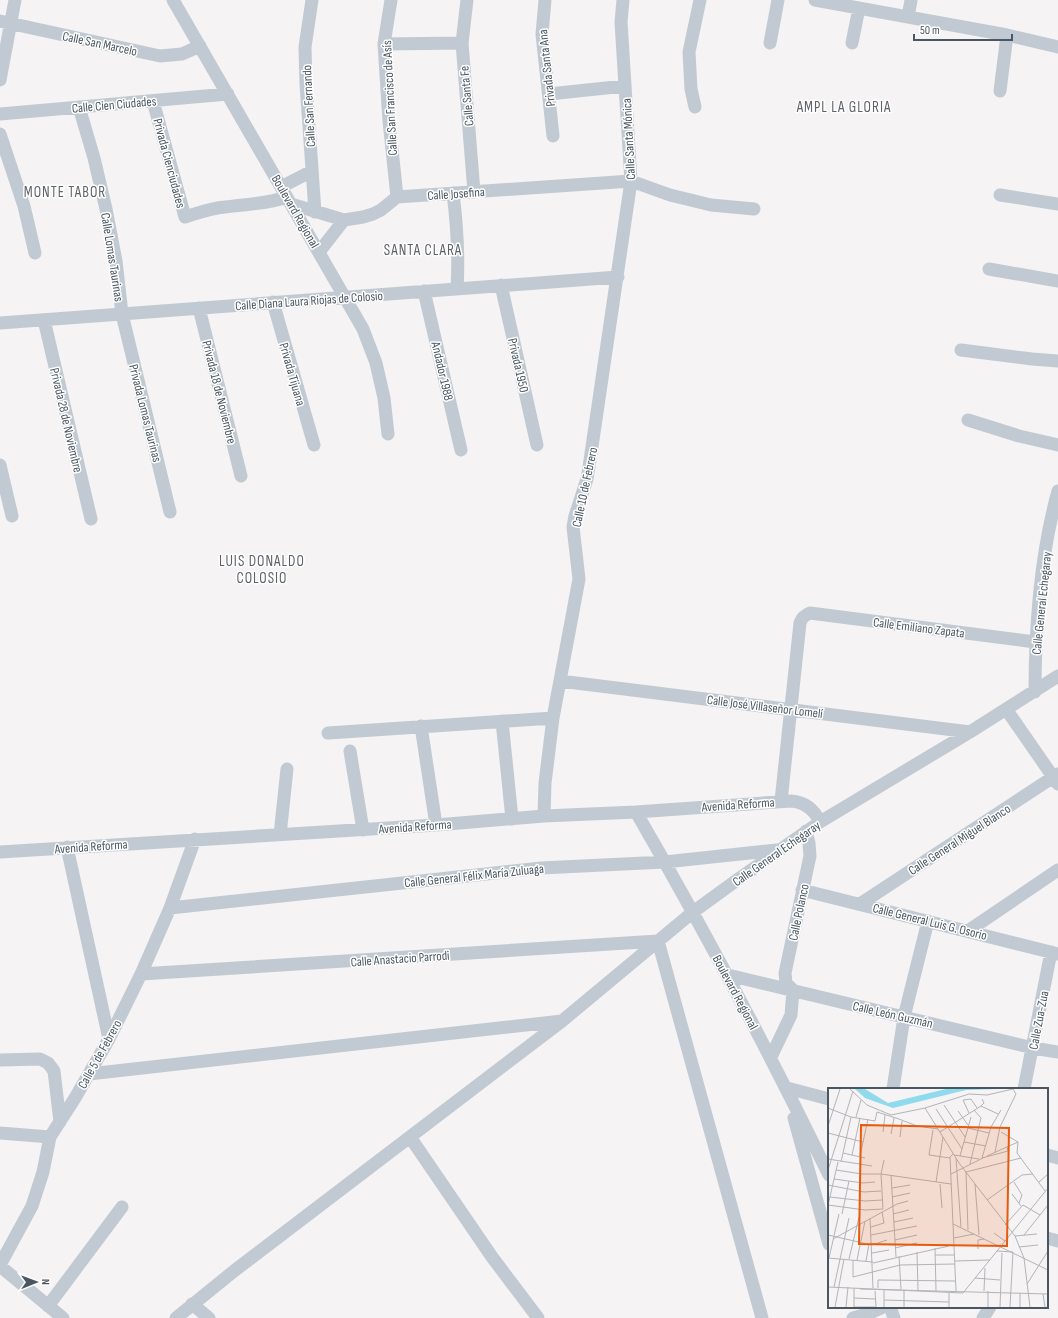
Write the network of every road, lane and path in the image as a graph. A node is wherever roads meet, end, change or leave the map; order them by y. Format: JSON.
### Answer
{"nodes":[{"id":1,"x":15,"y":0,"type":"edge"},
{"id":2,"x":173,"y":0,"type":"edge"},
{"id":3,"x":312,"y":0,"type":"edge"},
{"id":4,"x":391,"y":0,"type":"edge"},
{"id":5,"x":467,"y":0,"type":"edge"},
{"id":6,"x":545,"y":0,"type":"edge"},
{"id":7,"x":623,"y":0,"type":"edge"},
{"id":8,"x":700,"y":0,"type":"edge"},
{"id":9,"x":778,"y":0,"type":"edge"},
{"id":10,"x":815,"y":0,"type":"edge"},
{"id":11,"x":911,"y":0,"type":"edge"},
{"id":12,"x":859,"y":8,"type":"junction"},
{"id":13,"x":908,"y":17,"type":"junction"},
{"id":14,"x":5,"y":22,"type":"edge"},
{"id":15,"x":1007,"y":35,"type":"junction"},
{"id":16,"x":462,"y":43,"type":"junction"},
{"id":17,"x":770,"y":43,"type":"dead end"},
{"id":18,"x":852,"y":43,"type":"dead end"},
{"id":19,"x":384,"y":44,"type":"junction"},
{"id":20,"x":200,"y":46,"type":"junction"},
{"id":21,"x":1058,"y":47,"type":"edge"},
{"id":22,"x":0,"y":80,"type":"edge"},
{"id":23,"x":626,"y":86,"type":"junction"},
{"id":24,"x":1000,"y":91,"type":"dead end"},
{"id":25,"x":228,"y":94,"type":"junction"},
{"id":26,"x":549,"y":94,"type":"junction"},
{"id":27,"x":153,"y":101,"type":"junction"},
{"id":28,"x":78,"y":107,"type":"junction"},
{"id":29,"x":695,"y":107,"type":"dead end"},
{"id":30,"x":0,"y":114,"type":"edge"},
{"id":31,"x":0,"y":134,"type":"edge"},
{"id":32,"x":553,"y":136,"type":"dead end"},
{"id":33,"x":312,"y":171,"type":"junction"},
{"id":34,"x":631,"y":181,"type":"junction"},
{"id":35,"x":474,"y":192,"type":"junction"},
{"id":36,"x":453,"y":193,"type":"junction"},
{"id":37,"x":1000,"y":195,"type":"dead end"},
{"id":38,"x":287,"y":196,"type":"junction"},
{"id":39,"x":397,"y":197,"type":"junction"},
{"id":40,"x":1058,"y":204,"type":"edge"},
{"id":41,"x":754,"y":209,"type":"dead end"},
{"id":42,"x":315,"y":212,"type":"junction"},
{"id":43,"x":344,"y":220,"type":"junction"},
{"id":44,"x":319,"y":252,"type":"junction"},
{"id":45,"x":35,"y":253,"type":"dead end"},
{"id":46,"x":989,"y":269,"type":"dead end"},
{"id":47,"x":618,"y":277,"type":"junction"},
{"id":48,"x":1058,"y":281,"type":"edge"},
{"id":49,"x":501,"y":285,"type":"junction"},
{"id":50,"x":457,"y":288,"type":"junction"},
{"id":51,"x":424,"y":291,"type":"junction"},
{"id":52,"x":345,"y":297,"type":"junction"},
{"id":53,"x":273,"y":302,"type":"junction"},
{"id":54,"x":199,"y":308,"type":"junction"},
{"id":55,"x":122,"y":314,"type":"junction"},
{"id":56,"x":44,"y":320,"type":"junction"},
{"id":57,"x":0,"y":323,"type":"edge"},
{"id":58,"x":961,"y":350,"type":"dead end"},
{"id":59,"x":1058,"y":361,"type":"edge"},
{"id":60,"x":968,"y":420,"type":"dead end"},
{"id":61,"x":388,"y":434,"type":"dead end"},
{"id":62,"x":314,"y":445,"type":"dead end"},
{"id":63,"x":537,"y":445,"type":"dead end"},
{"id":64,"x":1058,"y":445,"type":"edge"},
{"id":65,"x":461,"y":450,"type":"dead end"},
{"id":66,"x":0,"y":465,"type":"edge"},
{"id":67,"x":241,"y":476,"type":"dead end"},
{"id":68,"x":1058,"y":491,"type":"edge"},
{"id":69,"x":170,"y":512,"type":"dead end"},
{"id":70,"x":12,"y":516,"type":"dead end"},
{"id":71,"x":91,"y":519,"type":"dead end"},
{"id":72,"x":1035,"y":642,"type":"junction"},
{"id":73,"x":1058,"y":676,"type":"edge"},
{"id":74,"x":560,"y":681,"type":"junction"},
{"id":75,"x":1035,"y":692,"type":"junction"},
{"id":76,"x":790,"y":709,"type":"junction"},
{"id":77,"x":1006,"y":709,"type":"junction"},
{"id":78,"x":553,"y":718,"type":"junction"},
{"id":79,"x":502,"y":721,"type":"junction"},
{"id":80,"x":421,"y":726,"type":"junction"},
{"id":81,"x":970,"y":732,"type":"junction"},
{"id":82,"x":328,"y":733,"type":"dead end"},
{"id":83,"x":350,"y":751,"type":"dead end"},
{"id":84,"x":287,"y":770,"type":"dead end"},
{"id":85,"x":1056,"y":779,"type":"edge"},
{"id":86,"x":781,"y":801,"type":"junction"},
{"id":87,"x":636,"y":812,"type":"junction"},
{"id":88,"x":544,"y":816,"type":"junction"},
{"id":89,"x":512,"y":819,"type":"junction"},
{"id":90,"x":820,"y":822,"type":"junction"},
{"id":91,"x":436,"y":826,"type":"junction"},
{"id":92,"x":363,"y":830,"type":"junction"},
{"id":93,"x":806,"y":831,"type":"junction"},
{"id":94,"x":280,"y":834,"type":"junction"},
{"id":95,"x":195,"y":840,"type":"junction"},
{"id":96,"x":67,"y":848,"type":"junction"},
{"id":97,"x":779,"y":850,"type":"junction"},
{"id":98,"x":0,"y":852,"type":"edge"},
{"id":99,"x":665,"y":862,"type":"junction"},
{"id":100,"x":1058,"y":870,"type":"edge"},
{"id":101,"x":802,"y":890,"type":"junction"},
{"id":102,"x":860,"y":904,"type":"junction"},
{"id":103,"x":170,"y":908,"type":"junction"},
{"id":104,"x":693,"y":912,"type":"junction"},
{"id":105,"x":928,"y":921,"type":"junction"},
{"id":106,"x":968,"y":931,"type":"junction"},
{"id":107,"x":658,"y":941,"type":"junction"},
{"id":108,"x":1055,"y":953,"type":"edge"},
{"id":109,"x":141,"y":974,"type":"junction"},
{"id":110,"x":728,"y":975,"type":"junction"},
{"id":111,"x":793,"y":990,"type":"junction"},
{"id":112,"x":904,"y":1017,"type":"junction"},
{"id":113,"x":562,"y":1021,"type":"junction"},
{"id":114,"x":109,"y":1039,"type":"junction"},
{"id":115,"x":1033,"y":1048,"type":"junction"},
{"id":116,"x":1058,"y":1052,"type":"edge"},
{"id":117,"x":771,"y":1057,"type":"junction"},
{"id":118,"x":0,"y":1060,"type":"edge"},
{"id":119,"x":89,"y":1074,"type":"junction"},
{"id":120,"x":787,"y":1088,"type":"junction"},
{"id":121,"x":893,"y":1088,"type":"edge"},
{"id":122,"x":1024,"y":1088,"type":"edge"},
{"id":123,"x":828,"y":1099,"type":"edge"},
{"id":124,"x":60,"y":1122,"type":"junction"},
{"id":125,"x":0,"y":1133,"type":"edge"},
{"id":126,"x":50,"y":1137,"type":"junction"},
{"id":127,"x":410,"y":1137,"type":"junction"},
{"id":128,"x":1048,"y":1156,"type":"edge"},
{"id":129,"x":1058,"y":1158,"type":"edge"},
{"id":130,"x":828,"y":1173,"type":"edge"},
{"id":131,"x":122,"y":1206,"type":"dead end"},
{"id":132,"x":1048,"y":1238,"type":"edge"},
{"id":133,"x":828,"y":1240,"type":"edge"},
{"id":134,"x":1058,"y":1241,"type":"edge"},
{"id":135,"x":0,"y":1266,"type":"edge"},
{"id":136,"x":192,"y":1304,"type":"junction"},
{"id":137,"x":48,"y":1306,"type":"junction"},
{"id":138,"x":848,"y":1308,"type":"edge"},
{"id":139,"x":881,"y":1308,"type":"edge"},
{"id":140,"x":890,"y":1308,"type":"edge"},
{"id":141,"x":989,"y":1308,"type":"edge"},
{"id":142,"x":63,"y":1318,"type":"edge"},
{"id":143,"x":176,"y":1318,"type":"edge"},
{"id":144,"x":209,"y":1318,"type":"edge"},
{"id":145,"x":538,"y":1318,"type":"edge"},
{"id":146,"x":762,"y":1318,"type":"edge"},
{"id":147,"x":852,"y":1318,"type":"edge"},
{"id":148,"x":894,"y":1318,"type":"edge"},
{"id":149,"x":983,"y":1318,"type":"edge"}],
"edges":[{"from":1,"to":14,"type":"street"},
{"from":2,"to":20,"type":"street","name":"Boulevard Regional"},
{"from":3,"to":33,"type":"street","name":"Calle San Fernando"},
{"from":4,"to":19,"type":"street","name":"Calle San Francisco de Asís"},
{"from":5,"to":16,"type":"street","name":"Calle Santa Fe"},
{"from":6,"to":26,"type":"street","name":"Privada Santa Ana"},
{"from":7,"to":23,"type":"street","name":"Calle Santa Mónica"},
{"from":8,"to":29,"type":"street"},
{"from":9,"to":17,"type":"street"},
{"from":10,"to":12,"type":"street"},
{"from":11,"to":13,"type":"street"},
{"from":12,"to":13,"type":"street"},
{"from":12,"to":18,"type":"street"},
{"from":13,"to":15,"type":"street"},
{"from":14,"to":20,"type":"street","name":"Calle San Marcelo"},
{"from":14,"to":22,"type":"street"},
{"from":15,"to":21,"type":"street"},
{"from":15,"to":24,"type":"street"},
{"from":16,"to":19,"type":"street"},
{"from":16,"to":35,"type":"street","name":"Calle Santa Fe"},
{"from":19,"to":39,"type":"street","name":"Calle San Francisco de Asís"},
{"from":20,"to":25,"type":"street","name":"Boulevard Regional"},
{"from":23,"to":26,"type":"street"},
{"from":23,"to":34,"type":"street","name":"Calle Santa Mónica"},
{"from":25,"to":27,"type":"street","name":"Calle Cien Ciudades"},
{"from":25,"to":38,"type":"street","name":"Boulevard Regional"},
{"from":26,"to":32,"type":"street","name":"Privada Santa Ana"},
{"from":27,"to":28,"type":"street","name":"Calle Cien Ciudades"},
{"from":27,"to":38,"type":"street","name":"Privada Cienciudades"},
{"from":28,"to":30,"type":"street","name":"Calle Cien Ciudades"},
{"from":28,"to":55,"type":"street","name":"Calle Lomas Taurinas"},
{"from":31,"to":45,"type":"street"},
{"from":33,"to":38,"type":"street"},
{"from":33,"to":42,"type":"street","name":"Calle San Fernando"},
{"from":34,"to":35,"type":"street","name":"Calle Josefina"},
{"from":34,"to":41,"type":"street"},
{"from":34,"to":47,"type":"street","name":"Calle Santa Mónica"},
{"from":35,"to":36,"type":"street","name":"Calle Josefina"},
{"from":36,"to":39,"type":"street","name":"Calle Josefina"},
{"from":36,"to":50,"type":"street"},
{"from":37,"to":40,"type":"street"},
{"from":38,"to":42,"type":"street"},
{"from":38,"to":44,"type":"street","name":"Boulevard Regional"},
{"from":39,"to":43,"type":"street"},
{"from":42,"to":43,"type":"street"},
{"from":43,"to":44,"type":"street"},
{"from":44,"to":52,"type":"street","name":"Boulevard Regional"},
{"from":46,"to":48,"type":"street"},
{"from":47,"to":49,"type":"street","name":"Calle Diana Laura Riojas de Colosio"},
{"from":47,"to":74,"type":"street","name":"Calle 10 de Febrero"},
{"from":49,"to":50,"type":"street","name":"Calle Diana Laura Riojas de Colosio"},
{"from":49,"to":63,"type":"street","name":"Privada 1950"},
{"from":50,"to":51,"type":"street","name":"Calle Diana Laura Riojas de Colosio"},
{"from":51,"to":52,"type":"street","name":"Calle Diana Laura Riojas de Colosio"},
{"from":51,"to":65,"type":"street","name":"Andador 1988"},
{"from":52,"to":53,"type":"street","name":"Calle Diana Laura Riojas de Colosio"},
{"from":52,"to":61,"type":"street","name":"Boulevard Regional"},
{"from":53,"to":54,"type":"street","name":"Calle Diana Laura Riojas de Colosio"},
{"from":53,"to":62,"type":"street","name":"Privada Tijuana"},
{"from":54,"to":55,"type":"street","name":"Calle Diana Laura Riojas de Colosio"},
{"from":54,"to":67,"type":"street","name":"Privada 18 de Noviembre"},
{"from":55,"to":56,"type":"street","name":"Calle Diana Laura Riojas de Colosio"},
{"from":55,"to":69,"type":"street","name":"Privada Lomas Taurinas"},
{"from":56,"to":57,"type":"street","name":"Calle Diana Laura Riojas de Colosio"},
{"from":56,"to":71,"type":"street","name":"Privada 28 de Noviembre"},
{"from":58,"to":59,"type":"street"},
{"from":60,"to":64,"type":"street"},
{"from":66,"to":70,"type":"street"},
{"from":68,"to":72,"type":"street","name":"Calle General Echegaray"},
{"from":72,"to":75,"type":"street","name":"Calle General Echegaray"},
{"from":72,"to":76,"type":"street","name":"Calle Emiliano Zapata"},
{"from":73,"to":75,"type":"street","name":"Calle General Echegaray"},
{"from":74,"to":76,"type":"street","name":"Calle José Villaseñor Lomelí"},
{"from":74,"to":78,"type":"street","name":"Calle 10 de Febrero"},
{"from":75,"to":77,"type":"street","name":"Calle General Echegaray"},
{"from":76,"to":81,"type":"street","name":"Calle José Villaseñor Lomelí"},
{"from":76,"to":86,"type":"street"},
{"from":77,"to":81,"type":"street","name":"Calle General Echegaray"},
{"from":77,"to":85,"type":"street"},
{"from":78,"to":79,"type":"street"},
{"from":78,"to":88,"type":"street","name":"Calle 10 de Febrero"},
{"from":79,"to":80,"type":"street"},
{"from":79,"to":89,"type":"street"},
{"from":80,"to":82,"type":"street"},
{"from":80,"to":91,"type":"street"},
{"from":81,"to":90,"type":"street","name":"Calle General Echegaray"},
{"from":83,"to":92,"type":"street"},
{"from":84,"to":94,"type":"street"},
{"from":85,"to":102,"type":"street","name":"Calle General Miguel Blanco"},
{"from":86,"to":87,"type":"street","name":"Avenida Reforma"},
{"from":86,"to":90,"type":"street","name":"Avenida Reforma"},
{"from":87,"to":88,"type":"street","name":"Avenida Reforma"},
{"from":87,"to":99,"type":"street","name":"Boulevard Regional"},
{"from":88,"to":89,"type":"street","name":"Avenida Reforma"},
{"from":89,"to":91,"type":"street","name":"Avenida Reforma"},
{"from":90,"to":93,"type":"street","name":"Calle General Echegaray"},
{"from":91,"to":92,"type":"street","name":"Avenida Reforma"},
{"from":92,"to":94,"type":"street","name":"Avenida Reforma"},
{"from":93,"to":97,"type":"street","name":"Calle General Echegaray"},
{"from":93,"to":101,"type":"street","name":"Calle Polanco"},
{"from":94,"to":95,"type":"street","name":"Avenida Reforma"},
{"from":95,"to":96,"type":"street","name":"Avenida Reforma"},
{"from":95,"to":103,"type":"street","name":"Calle 5 de Febrero"},
{"from":96,"to":98,"type":"street","name":"Avenida Reforma"},
{"from":96,"to":114,"type":"street"},
{"from":97,"to":99,"type":"street","name":"Calle General Félix María Zuluaga"},
{"from":97,"to":104,"type":"street","name":"Calle General Echegaray"},
{"from":99,"to":103,"type":"street","name":"Calle General Félix María Zuluaga"},
{"from":99,"to":104,"type":"street","name":"Boulevard Regional"},
{"from":100,"to":106,"type":"street"},
{"from":101,"to":102,"type":"street","name":"Calle General Luis G. Osorio"},
{"from":101,"to":111,"type":"street","name":"Calle Polanco"},
{"from":102,"to":105,"type":"street","name":"Calle General Luis G. Osorio"},
{"from":103,"to":109,"type":"street","name":"Calle 5 de Febrero"},
{"from":104,"to":107,"type":"street","name":"Calle General Echegaray"},
{"from":104,"to":110,"type":"street","name":"Boulevard Regional"},
{"from":105,"to":106,"type":"street","name":"Calle General Luis G. Osorio"},
{"from":105,"to":112,"type":"street"},
{"from":106,"to":108,"type":"street","name":"Calle General Luis G. Osorio"},
{"from":107,"to":109,"type":"street","name":"Calle Anastacio Parrodi"},
{"from":107,"to":113,"type":"street","name":"Calle General Echegaray"},
{"from":107,"to":146,"type":"street"},
{"from":108,"to":115,"type":"street","name":"Calle Zua-Zua"},
{"from":109,"to":114,"type":"street","name":"Calle 5 de Febrero"},
{"from":110,"to":111,"type":"street","name":"Calle León Guzmán"},
{"from":110,"to":117,"type":"street","name":"Boulevard Regional"},
{"from":111,"to":112,"type":"street","name":"Calle León Guzmán"},
{"from":111,"to":117,"type":"street"},
{"from":112,"to":115,"type":"street","name":"Calle León Guzmán"},
{"from":112,"to":121,"type":"street"},
{"from":113,"to":119,"type":"street"},
{"from":113,"to":127,"type":"street","name":"Calle General Echegaray"},
{"from":114,"to":119,"type":"street","name":"Calle 5 de Febrero"},
{"from":115,"to":116,"type":"street","name":"Calle León Guzmán"},
{"from":115,"to":122,"type":"street","name":"Calle Zua-Zua"},
{"from":117,"to":120,"type":"street","name":"Boulevard Regional"},
{"from":118,"to":124,"type":"street"},
{"from":119,"to":124,"type":"street","name":"Calle 5 de Febrero"},
{"from":120,"to":123,"type":"street"},
{"from":120,"to":130,"type":"street","name":"Boulevard Regional"},
{"from":120,"to":133,"type":"street"},
{"from":124,"to":126,"type":"street","name":"Calle 5 de Febrero"},
{"from":125,"to":126,"type":"street"},
{"from":126,"to":135,"type":"street","name":"Calle 5 de Febrero"},
{"from":127,"to":136,"type":"street","name":"Calle General Echegaray"},
{"from":127,"to":145,"type":"street"},
{"from":128,"to":129,"type":"street"},
{"from":131,"to":137,"type":"street"},
{"from":132,"to":134,"type":"street"},
{"from":135,"to":137,"type":"street"},
{"from":136,"to":143,"type":"street","name":"Calle General Echegaray"},
{"from":136,"to":144,"type":"street"},
{"from":137,"to":142,"type":"street"},
{"from":138,"to":147,"type":"street"},
{"from":139,"to":147,"type":"street"},
{"from":140,"to":148,"type":"street"},
{"from":141,"to":149,"type":"street"}]}
